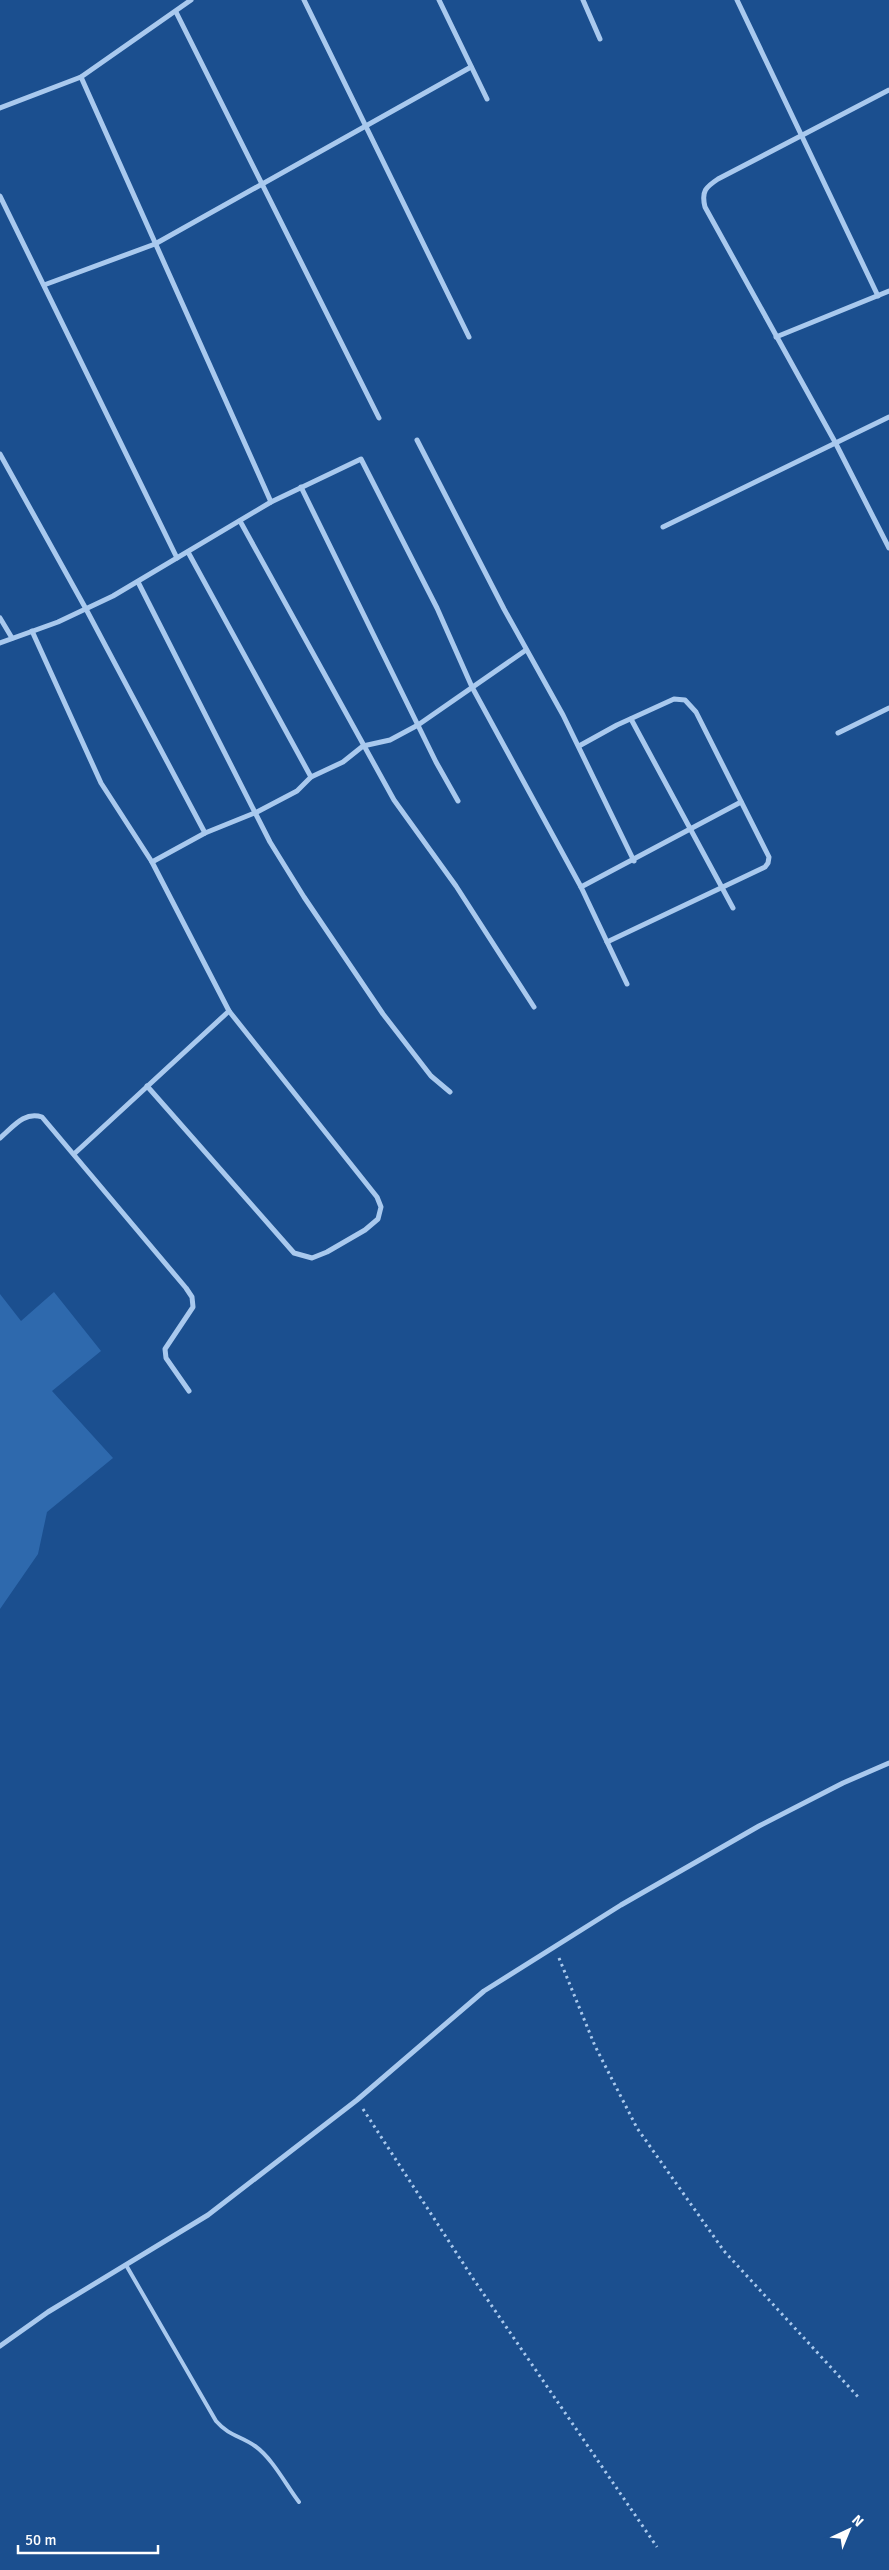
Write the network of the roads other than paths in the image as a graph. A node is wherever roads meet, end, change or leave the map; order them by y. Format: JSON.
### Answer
{"nodes":[{"id":1,"x":191,"y":0,"type":"edge"},
{"id":2,"x":304,"y":0,"type":"edge"},
{"id":3,"x":439,"y":0,"type":"edge"},
{"id":4,"x":583,"y":0,"type":"edge"},
{"id":5,"x":737,"y":0,"type":"edge"},
{"id":6,"x":176,"y":12,"type":"junction"},
{"id":7,"x":600,"y":40,"type":"dead end"},
{"id":8,"x":471,"y":67,"type":"junction"},
{"id":9,"x":81,"y":77,"type":"junction"},
{"id":10,"x":889,"y":90,"type":"edge"},
{"id":11,"x":487,"y":99,"type":"dead end"},
{"id":12,"x":0,"y":108,"type":"edge"},
{"id":13,"x":366,"y":125,"type":"junction"},
{"id":14,"x":801,"y":135,"type":"junction"},
{"id":15,"x":263,"y":185,"type":"junction"},
{"id":16,"x":0,"y":196,"type":"edge"},
{"id":17,"x":155,"y":244,"type":"junction"},
{"id":18,"x":44,"y":285,"type":"junction"},
{"id":19,"x":889,"y":291,"type":"edge"},
{"id":20,"x":878,"y":296,"type":"junction"},
{"id":21,"x":469,"y":336,"type":"dead end"},
{"id":22,"x":776,"y":337,"type":"junction"},
{"id":23,"x":889,"y":417,"type":"edge"},
{"id":24,"x":379,"y":418,"type":"dead end"},
{"id":25,"x":416,"y":440,"type":"dead end"},
{"id":26,"x":835,"y":442,"type":"junction"},
{"id":27,"x":0,"y":454,"type":"edge"},
{"id":28,"x":301,"y":487,"type":"junction"},
{"id":29,"x":271,"y":502,"type":"junction"},
{"id":30,"x":240,"y":521,"type":"junction"},
{"id":31,"x":663,"y":527,"type":"dead end"},
{"id":32,"x":889,"y":548,"type":"edge"},
{"id":33,"x":188,"y":552,"type":"junction"},
{"id":34,"x":177,"y":558,"type":"junction"},
{"id":35,"x":138,"y":582,"type":"junction"},
{"id":36,"x":86,"y":609,"type":"junction"},
{"id":37,"x":0,"y":618,"type":"edge"},
{"id":38,"x":32,"y":631,"type":"junction"},
{"id":39,"x":12,"y":638,"type":"junction"},
{"id":40,"x":0,"y":643,"type":"edge"},
{"id":41,"x":526,"y":650,"type":"junction"},
{"id":42,"x":472,"y":687,"type":"junction"},
{"id":43,"x":889,"y":708,"type":"edge"},
{"id":44,"x":632,"y":719,"type":"junction"},
{"id":45,"x":418,"y":726,"type":"junction"},
{"id":46,"x":838,"y":733,"type":"dead end"},
{"id":47,"x":363,"y":746,"type":"junction"},
{"id":48,"x":579,"y":746,"type":"junction"},
{"id":49,"x":311,"y":777,"type":"junction"},
{"id":50,"x":458,"y":801,"type":"dead end"},
{"id":51,"x":742,"y":802,"type":"junction"},
{"id":52,"x":257,"y":812,"type":"junction"},
{"id":53,"x":691,"y":830,"type":"junction"},
{"id":54,"x":205,"y":833,"type":"junction"},
{"id":55,"x":634,"y":861,"type":"junction"},
{"id":56,"x":152,"y":862,"type":"junction"},
{"id":57,"x":581,"y":887,"type":"junction"},
{"id":58,"x":722,"y":887,"type":"junction"},
{"id":59,"x":733,"y":908,"type":"dead end"},
{"id":60,"x":607,"y":942,"type":"junction"},
{"id":61,"x":627,"y":984,"type":"dead end"},
{"id":62,"x":534,"y":1007,"type":"dead end"},
{"id":63,"x":229,"y":1011,"type":"junction"},
{"id":64,"x":147,"y":1086,"type":"junction"},
{"id":65,"x":450,"y":1092,"type":"dead end"},
{"id":66,"x":0,"y":1138,"type":"edge"},
{"id":67,"x":74,"y":1154,"type":"junction"},
{"id":68,"x":189,"y":1391,"type":"dead end"},
{"id":69,"x":889,"y":1763,"type":"edge"},
{"id":70,"x":126,"y":2265,"type":"junction"},
{"id":71,"x":0,"y":2346,"type":"edge"},
{"id":72,"x":299,"y":2502,"type":"dead end"}],
"edges":[{"from":1,"to":6,"type":"street"},
{"from":2,"to":13,"type":"street"},
{"from":3,"to":8,"type":"street"},
{"from":4,"to":7,"type":"street"},
{"from":5,"to":14,"type":"street"},
{"from":6,"to":9,"type":"street"},
{"from":6,"to":15,"type":"street"},
{"from":8,"to":11,"type":"street"},
{"from":8,"to":13,"type":"street"},
{"from":9,"to":12,"type":"street"},
{"from":9,"to":17,"type":"street"},
{"from":10,"to":14,"type":"street"},
{"from":13,"to":15,"type":"street"},
{"from":13,"to":21,"type":"street"},
{"from":14,"to":20,"type":"street"},
{"from":14,"to":22,"type":"street"},
{"from":15,"to":17,"type":"street"},
{"from":15,"to":24,"type":"street"},
{"from":16,"to":18,"type":"street"},
{"from":17,"to":18,"type":"street"},
{"from":17,"to":29,"type":"street"},
{"from":18,"to":34,"type":"street"},
{"from":19,"to":20,"type":"street"},
{"from":20,"to":22,"type":"street"},
{"from":22,"to":26,"type":"street"},
{"from":23,"to":26,"type":"street"},
{"from":25,"to":41,"type":"street"},
{"from":26,"to":31,"type":"street"},
{"from":26,"to":32,"type":"street"},
{"from":27,"to":36,"type":"street"},
{"from":28,"to":29,"type":"street"},
{"from":28,"to":42,"type":"street"},
{"from":28,"to":45,"type":"street"},
{"from":29,"to":30,"type":"street"},
{"from":30,"to":33,"type":"street"},
{"from":30,"to":47,"type":"street"},
{"from":33,"to":34,"type":"street"},
{"from":33,"to":49,"type":"street"},
{"from":34,"to":35,"type":"street"},
{"from":35,"to":36,"type":"street"},
{"from":35,"to":52,"type":"street"},
{"from":36,"to":38,"type":"street"},
{"from":36,"to":54,"type":"street"},
{"from":37,"to":39,"type":"street"},
{"from":38,"to":39,"type":"street"},
{"from":38,"to":56,"type":"street"},
{"from":39,"to":40,"type":"street"},
{"from":41,"to":42,"type":"street"},
{"from":41,"to":48,"type":"street"},
{"from":42,"to":45,"type":"street"},
{"from":42,"to":57,"type":"street"},
{"from":43,"to":46,"type":"street"},
{"from":44,"to":48,"type":"street"},
{"from":44,"to":51,"type":"street"},
{"from":44,"to":53,"type":"street"},
{"from":45,"to":47,"type":"street"},
{"from":45,"to":50,"type":"street"},
{"from":47,"to":49,"type":"street"},
{"from":47,"to":62,"type":"street"},
{"from":48,"to":55,"type":"street"},
{"from":49,"to":52,"type":"street"},
{"from":51,"to":53,"type":"street"},
{"from":51,"to":58,"type":"street"},
{"from":52,"to":54,"type":"street"},
{"from":52,"to":65,"type":"street"},
{"from":53,"to":55,"type":"street"},
{"from":53,"to":58,"type":"street"},
{"from":54,"to":56,"type":"street"},
{"from":55,"to":57,"type":"street"},
{"from":56,"to":63,"type":"street"},
{"from":57,"to":60,"type":"street"},
{"from":58,"to":59,"type":"street"},
{"from":58,"to":60,"type":"street"},
{"from":60,"to":61,"type":"street"},
{"from":63,"to":64,"type":"street"},
{"from":63,"to":64,"type":"street"},
{"from":64,"to":67,"type":"street"},
{"from":66,"to":67,"type":"street"},
{"from":67,"to":68,"type":"street"},
{"from":69,"to":70,"type":"street"},
{"from":70,"to":71,"type":"street"},
{"from":70,"to":72,"type":"lane"}]}
